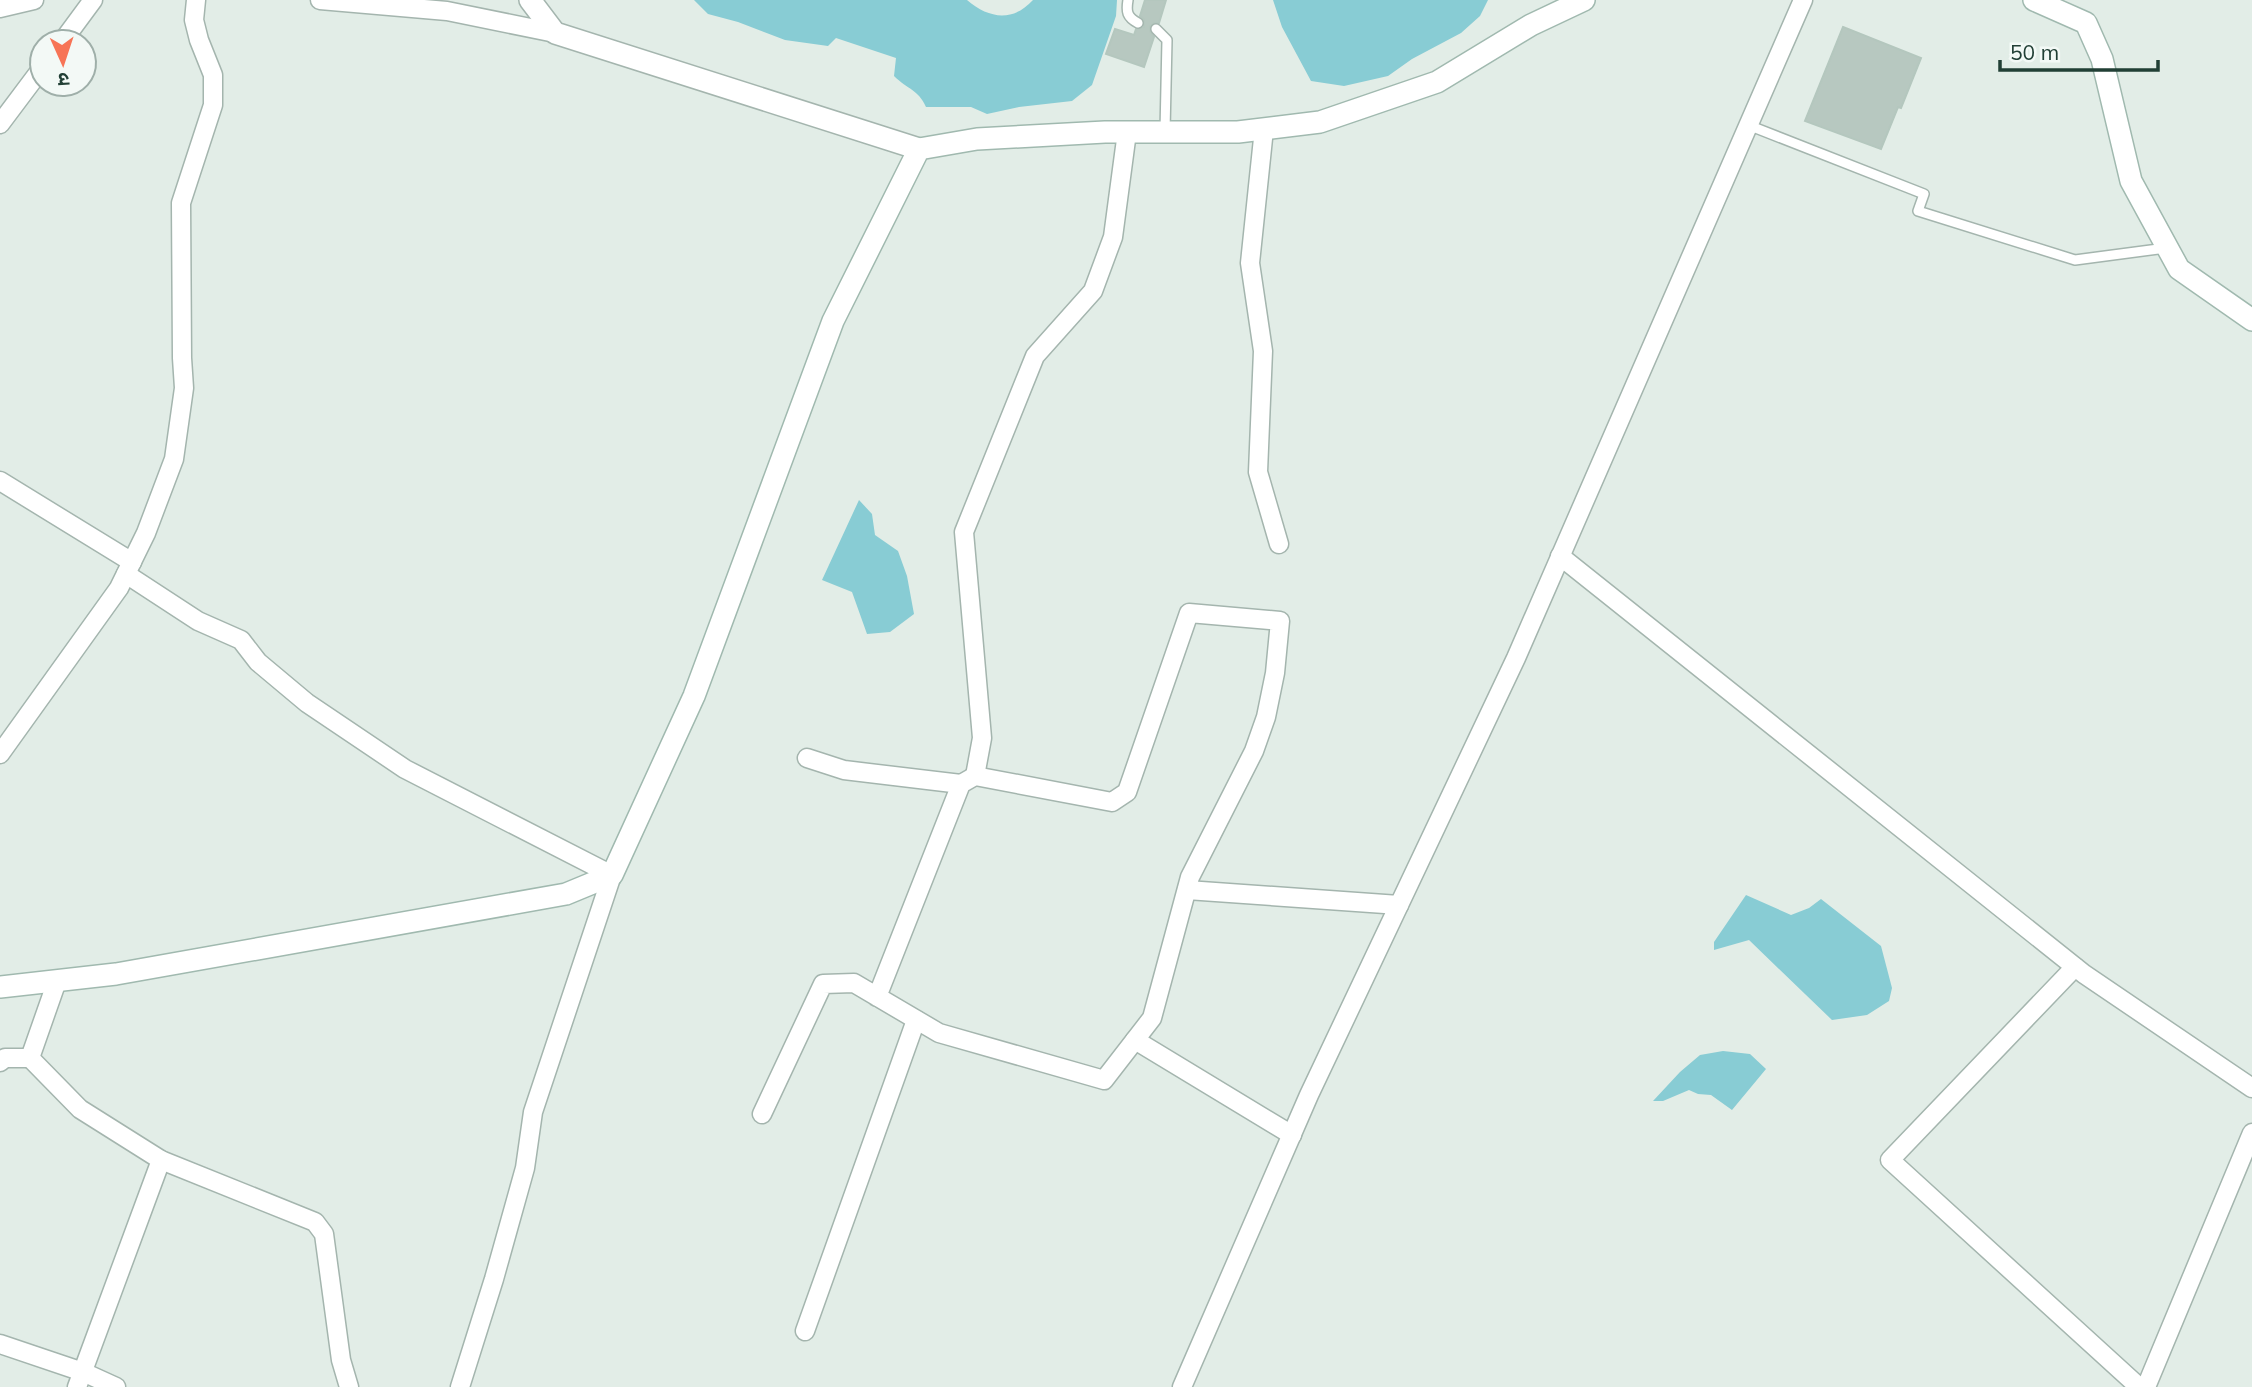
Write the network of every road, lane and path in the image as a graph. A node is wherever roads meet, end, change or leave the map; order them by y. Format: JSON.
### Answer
{"nodes":[{"id":1,"x":34,"y":0,"type":"edge"},
{"id":2,"x":93,"y":0,"type":"edge"},
{"id":3,"x":196,"y":0,"type":"edge"},
{"id":4,"x":320,"y":0,"type":"edge"},
{"id":5,"x":530,"y":0,"type":"edge"},
{"id":6,"x":1128,"y":0,"type":"edge"},
{"id":7,"x":1584,"y":0,"type":"edge"},
{"id":8,"x":1803,"y":0,"type":"edge"},
{"id":9,"x":2034,"y":0,"type":"edge"},
{"id":10,"x":1564,"y":5,"type":"edge"},
{"id":11,"x":0,"y":8,"type":"edge"},
{"id":12,"x":1138,"y":23,"type":"dead end"},
{"id":13,"x":72,"y":28,"type":"edge"},
{"id":14,"x":1157,"y":29,"type":"dead end"},
{"id":15,"x":555,"y":33,"type":"junction"},
{"id":16,"x":28,"y":87,"type":"edge"},
{"id":17,"x":0,"y":124,"type":"edge"},
{"id":18,"x":1748,"y":125,"type":"junction"},
{"id":19,"x":1264,"y":129,"type":"junction"},
{"id":20,"x":1127,"y":132,"type":"junction"},
{"id":21,"x":1165,"y":132,"type":"junction"},
{"id":22,"x":919,"y":149,"type":"junction"},
{"id":23,"x":2167,"y":248,"type":"junction"},
{"id":24,"x":2252,"y":320,"type":"edge"},
{"id":25,"x":0,"y":481,"type":"edge"},
{"id":26,"x":1279,"y":544,"type":"dead end"},
{"id":27,"x":1560,"y":556,"type":"junction"},
{"id":28,"x":129,"y":568,"type":"junction"},
{"id":29,"x":0,"y":754,"type":"edge"},
{"id":30,"x":807,"y":758,"type":"dead end"},
{"id":31,"x":968,"y":780,"type":"junction"},
{"id":32,"x":612,"y":875,"type":"junction"},
{"id":33,"x":1186,"y":890,"type":"junction"},
{"id":34,"x":1399,"y":905,"type":"junction"},
{"id":35,"x":2075,"y":967,"type":"junction"},
{"id":36,"x":57,"y":981,"type":"junction"},
{"id":37,"x":0,"y":987,"type":"edge"},
{"id":38,"x":877,"y":997,"type":"junction"},
{"id":39,"x":916,"y":1020,"type":"junction"},
{"id":40,"x":1135,"y":1040,"type":"junction"},
{"id":41,"x":30,"y":1058,"type":"junction"},
{"id":42,"x":0,"y":1062,"type":"edge"},
{"id":43,"x":2252,"y":1088,"type":"edge"},
{"id":44,"x":762,"y":1114,"type":"dead end"},
{"id":45,"x":2252,"y":1133,"type":"edge"},
{"id":46,"x":1292,"y":1135,"type":"junction"},
{"id":47,"x":161,"y":1160,"type":"junction"},
{"id":48,"x":805,"y":1331,"type":"dead end"},
{"id":49,"x":0,"y":1344,"type":"edge"},
{"id":50,"x":80,"y":1380,"type":"edge"},
{"id":51,"x":116,"y":1387,"type":"edge"},
{"id":52,"x":349,"y":1387,"type":"edge"},
{"id":53,"x":460,"y":1387,"type":"edge"},
{"id":54,"x":1182,"y":1387,"type":"edge"},
{"id":55,"x":2139,"y":1387,"type":"edge"},
{"id":56,"x":2146,"y":1387,"type":"edge"}],
"edges":[{"from":1,"to":11,"type":"street"},
{"from":2,"to":13,"type":"street"},
{"from":3,"to":28,"type":"street"},
{"from":4,"to":15,"type":"street"},
{"from":5,"to":15,"type":"main road"},
{"from":6,"to":12,"type":"lane"},
{"from":7,"to":10,"type":"main road"},
{"from":8,"to":18,"type":"street"},
{"from":9,"to":23,"type":"main road"},
{"from":10,"to":19,"type":"main road"},
{"from":14,"to":21,"type":"lane"},
{"from":15,"to":22,"type":"main road"},
{"from":16,"to":17,"type":"street"},
{"from":18,"to":23,"type":"lane"},
{"from":18,"to":27,"type":"street"},
{"from":19,"to":21,"type":"main road"},
{"from":19,"to":26,"type":"street"},
{"from":20,"to":21,"type":"main road"},
{"from":20,"to":22,"type":"main road"},
{"from":20,"to":31,"type":"street"},
{"from":22,"to":32,"type":"main road"},
{"from":23,"to":24,"type":"main road"},
{"from":25,"to":28,"type":"street"},
{"from":27,"to":34,"type":"street"},
{"from":27,"to":35,"type":"street"},
{"from":28,"to":29,"type":"street"},
{"from":28,"to":32,"type":"street"},
{"from":30,"to":31,"type":"street"},
{"from":31,"to":33,"type":"street"},
{"from":31,"to":38,"type":"street"},
{"from":32,"to":36,"type":"main road"},
{"from":32,"to":53,"type":"street"},
{"from":33,"to":34,"type":"street"},
{"from":33,"to":40,"type":"street"},
{"from":34,"to":46,"type":"street"},
{"from":35,"to":43,"type":"street"},
{"from":35,"to":55,"type":"street"},
{"from":36,"to":37,"type":"main road"},
{"from":36,"to":41,"type":"street"},
{"from":38,"to":39,"type":"street"},
{"from":38,"to":44,"type":"street"},
{"from":39,"to":40,"type":"street"},
{"from":39,"to":48,"type":"street"},
{"from":40,"to":46,"type":"street"},
{"from":41,"to":42,"type":"street"},
{"from":41,"to":47,"type":"street"},
{"from":45,"to":56,"type":"street"},
{"from":46,"to":54,"type":"street"},
{"from":47,"to":50,"type":"street"},
{"from":47,"to":52,"type":"street"},
{"from":49,"to":50,"type":"street"},
{"from":50,"to":51,"type":"street"}]}
